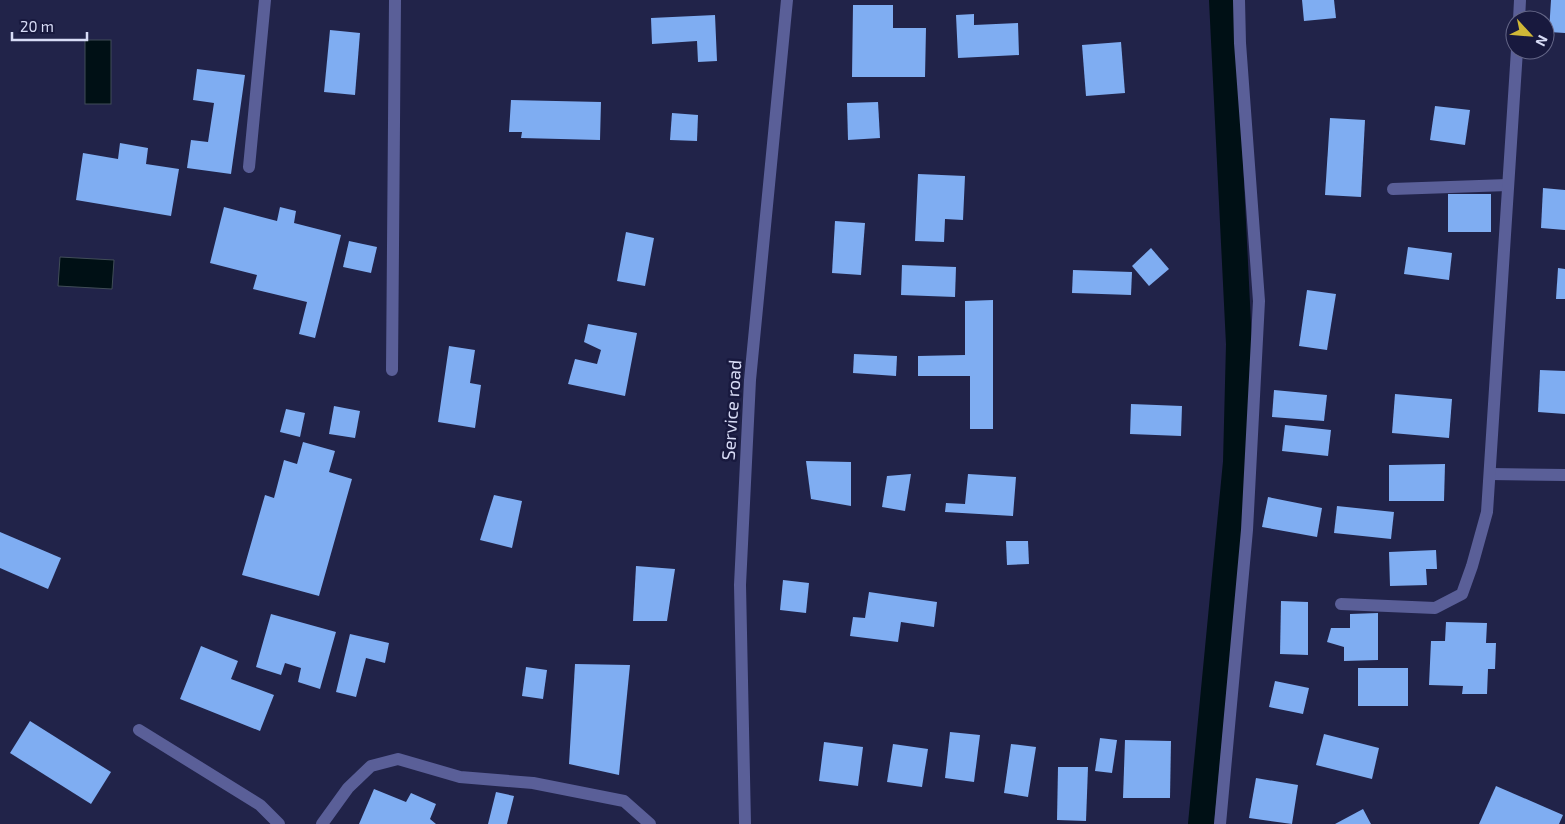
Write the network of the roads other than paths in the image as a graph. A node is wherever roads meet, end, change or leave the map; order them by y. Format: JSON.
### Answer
{"nodes":[{"id":1,"x":265,"y":0,"type":"edge"},
{"id":2,"x":395,"y":0,"type":"edge"},
{"id":3,"x":787,"y":0,"type":"edge"},
{"id":4,"x":1239,"y":0,"type":"edge"},
{"id":5,"x":1516,"y":60,"type":"edge"},
{"id":6,"x":249,"y":167,"type":"dead end"},
{"id":7,"x":1508,"y":185,"type":"junction"},
{"id":8,"x":1393,"y":189,"type":"dead end"},
{"id":9,"x":392,"y":370,"type":"dead end"},
{"id":10,"x":1490,"y":474,"type":"junction"},
{"id":11,"x":1565,"y":475,"type":"edge"},
{"id":12,"x":1341,"y":604,"type":"dead end"},
{"id":13,"x":139,"y":730,"type":"dead end"},
{"id":14,"x":279,"y":824,"type":"edge"},
{"id":15,"x":322,"y":824,"type":"edge"},
{"id":16,"x":650,"y":824,"type":"edge"},
{"id":17,"x":745,"y":824,"type":"edge"},
{"id":18,"x":1220,"y":824,"type":"edge"}],
"edges":[{"from":1,"to":6,"type":"street"},
{"from":2,"to":9,"type":"street"},
{"from":3,"to":17,"type":"street","name":"Service road"},
{"from":4,"to":18,"type":"street"},
{"from":5,"to":7,"type":"street"},
{"from":7,"to":8,"type":"street"},
{"from":7,"to":10,"type":"street"},
{"from":10,"to":11,"type":"street"},
{"from":10,"to":12,"type":"street"},
{"from":13,"to":14,"type":"street"},
{"from":15,"to":16,"type":"street"}]}
